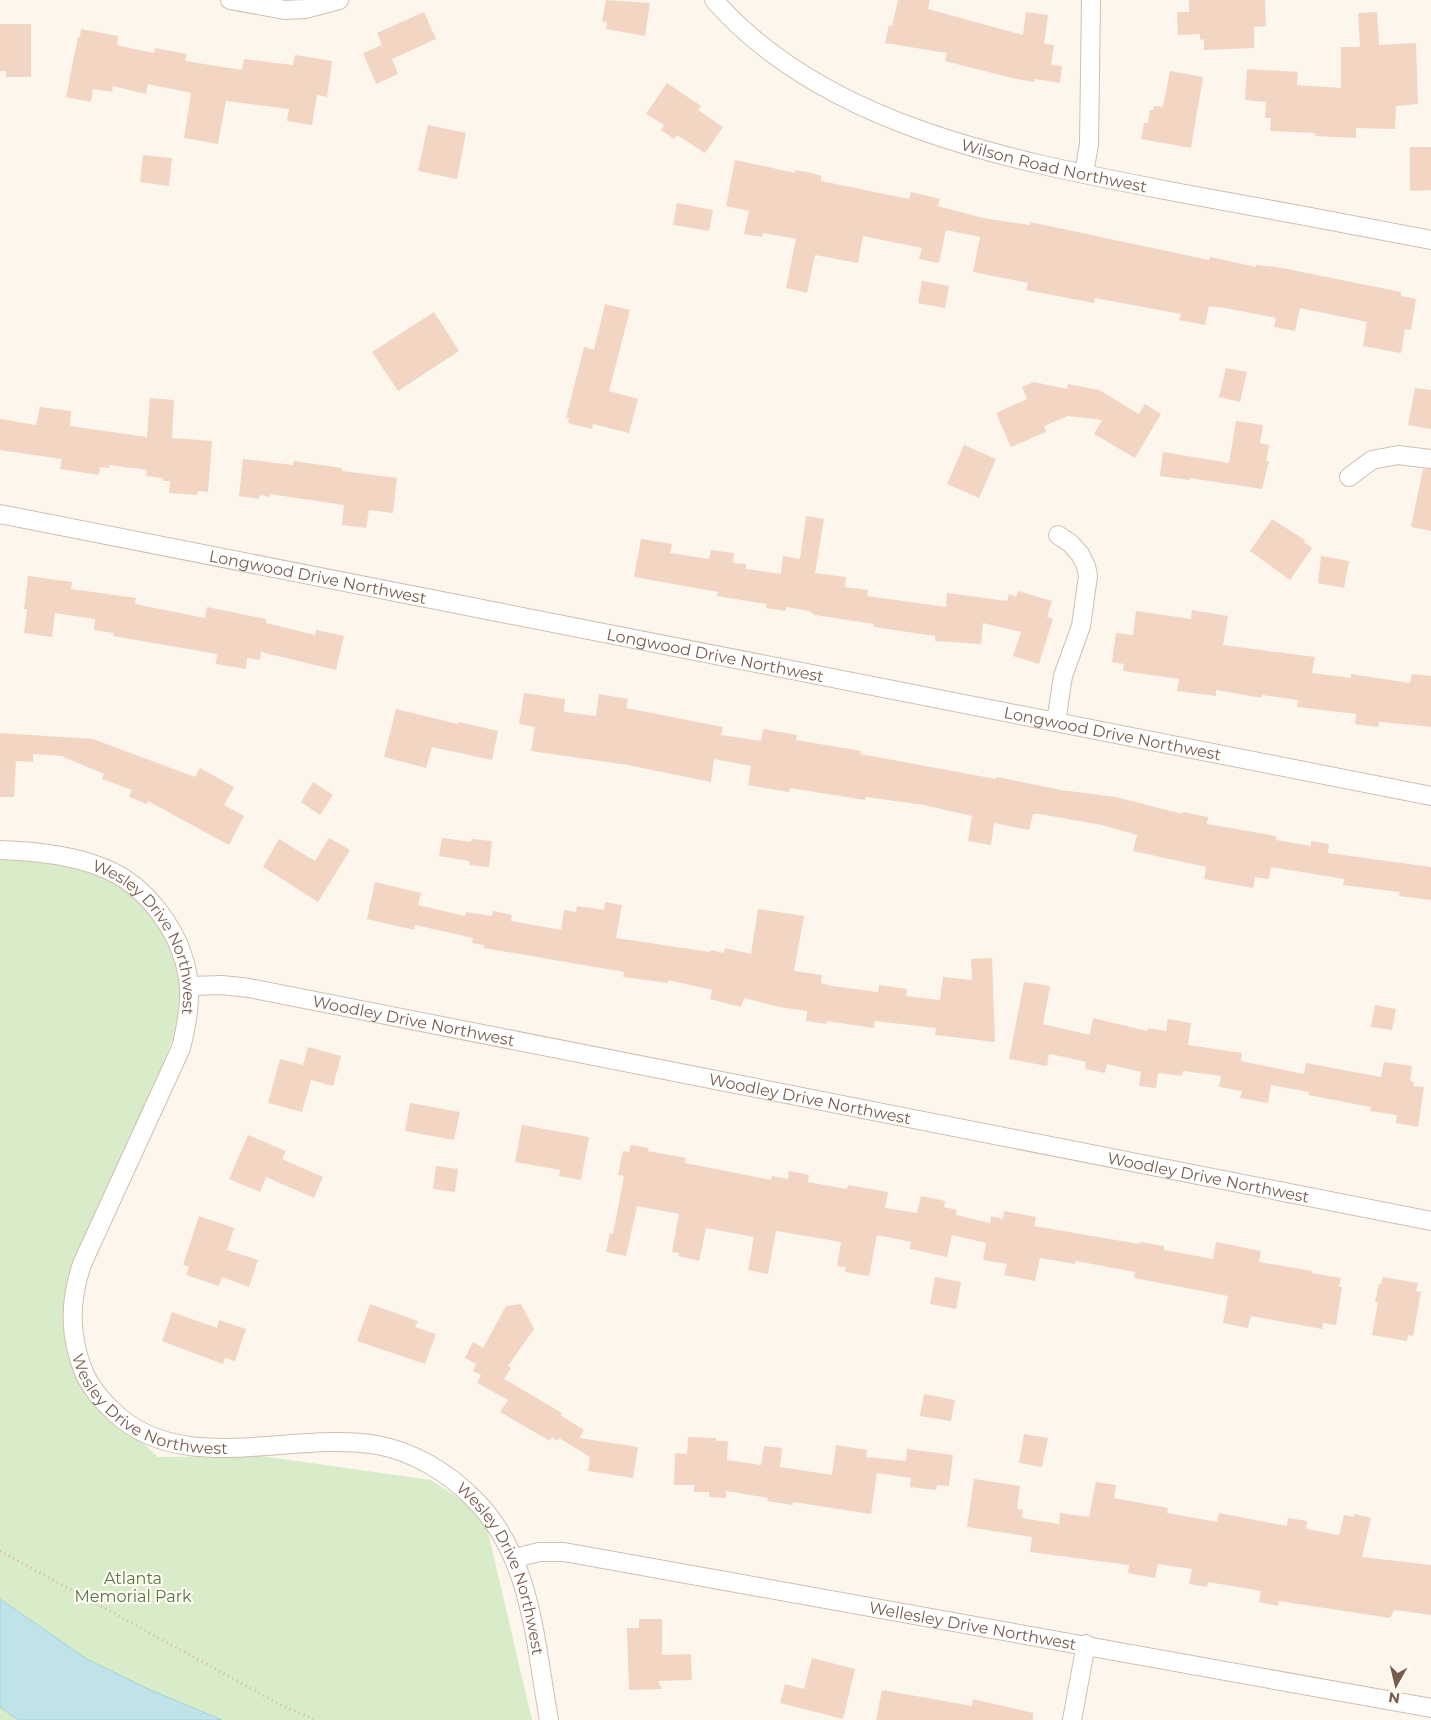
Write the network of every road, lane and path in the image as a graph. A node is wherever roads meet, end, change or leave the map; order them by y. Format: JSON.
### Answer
{"nodes":[{"id":1,"x":230,"y":0,"type":"edge"},
{"id":2,"x":339,"y":0,"type":"edge"},
{"id":3,"x":714,"y":0,"type":"edge"},
{"id":4,"x":1091,"y":0,"type":"edge"},
{"id":5,"x":1084,"y":174,"type":"junction"},
{"id":6,"x":1431,"y":240,"type":"edge"},
{"id":7,"x":1431,"y":460,"type":"edge"},
{"id":8,"x":1349,"y":477,"type":"dead end"},
{"id":9,"x":0,"y":514,"type":"edge"},
{"id":10,"x":1058,"y":535,"type":"dead end"},
{"id":11,"x":1056,"y":722,"type":"junction"},
{"id":12,"x":1431,"y":796,"type":"edge"},
{"id":13,"x":0,"y":850,"type":"edge"},
{"id":14,"x":189,"y":986,"type":"junction"},
{"id":15,"x":1431,"y":1221,"type":"edge"},
{"id":16,"x":0,"y":1551,"type":"edge"},
{"id":17,"x":515,"y":1558,"type":"junction"},
{"id":18,"x":1086,"y":1644,"type":"junction"},
{"id":19,"x":1431,"y":1708,"type":"edge"},
{"id":20,"x":317,"y":1720,"type":"edge"},
{"id":21,"x":549,"y":1720,"type":"edge"},
{"id":22,"x":1072,"y":1720,"type":"edge"}],
"edges":[{"from":1,"to":2,"type":"street"},
{"from":3,"to":5,"type":"street","name":"Wilson Road Northwest"},
{"from":4,"to":5,"type":"street"},
{"from":5,"to":6,"type":"street","name":"Wilson Road Northwest"},
{"from":7,"to":8,"type":"street"},
{"from":9,"to":11,"type":"street","name":"Longwood Drive Northwest"},
{"from":10,"to":11,"type":"street"},
{"from":11,"to":12,"type":"street","name":"Longwood Drive Northwest"},
{"from":13,"to":14,"type":"street","name":"Wesley Drive Northwest"},
{"from":14,"to":15,"type":"street","name":"Woodley Drive Northwest"},
{"from":14,"to":17,"type":"street","name":"Wesley Drive Northwest"},
{"from":16,"to":20,"type":"path"},
{"from":17,"to":18,"type":"street","name":"Wellesley Drive Northwest"},
{"from":17,"to":21,"type":"street","name":"Wesley Drive Northwest"},
{"from":18,"to":19,"type":"street","name":"Wellesley Drive Northwest"},
{"from":18,"to":22,"type":"street"}]}
